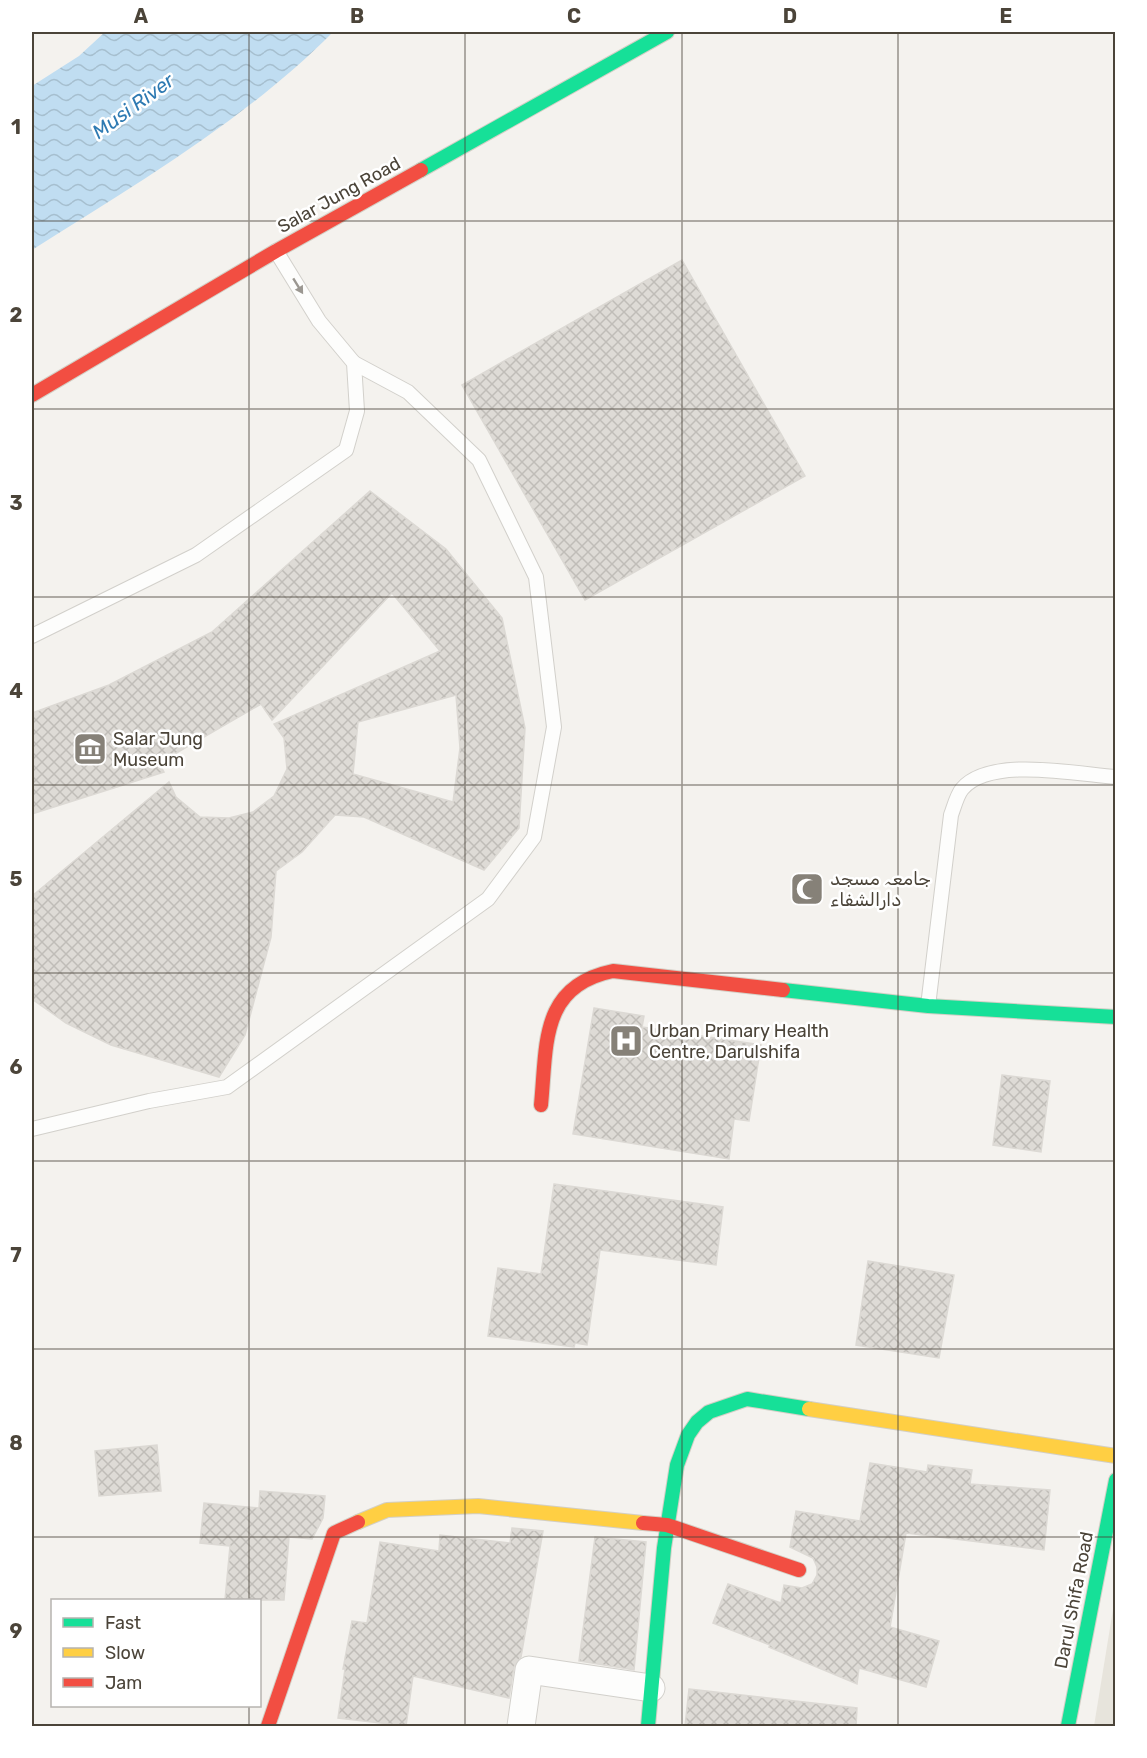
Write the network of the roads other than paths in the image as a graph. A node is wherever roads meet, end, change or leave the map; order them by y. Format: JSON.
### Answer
{"nodes":[{"id":1,"x":667,"y":32,"type":"edge"},
{"id":2,"x":276,"y":251,"type":"junction"},
{"id":3,"x":354,"y":363,"type":"junction"},
{"id":4,"x":32,"y":395,"type":"edge"},
{"id":5,"x":32,"y":636,"type":"edge"},
{"id":6,"x":1116,"y":777,"type":"edge"},
{"id":7,"x":928,"y":1006,"type":"junction"},
{"id":8,"x":1116,"y":1017,"type":"edge"},
{"id":9,"x":541,"y":1105,"type":"dead end"},
{"id":10,"x":32,"y":1129,"type":"edge"},
{"id":11,"x":1116,"y":1456,"type":"edge"},
{"id":12,"x":1116,"y":1480,"type":"edge"},
{"id":13,"x":1112,"y":1519,"type":"edge"},
{"id":14,"x":667,"y":1525,"type":"junction"},
{"id":15,"x":799,"y":1570,"type":"dead end"},
{"id":16,"x":651,"y":1689,"type":"junction"},
{"id":17,"x":268,"y":1726,"type":"edge"},
{"id":18,"x":521,"y":1726,"type":"edge"},
{"id":19,"x":648,"y":1726,"type":"edge"},
{"id":20,"x":1068,"y":1726,"type":"edge"}],
"edges":[{"from":1,"to":2,"type":"street","name":"Salar Jung Road"},
{"from":2,"to":3,"type":"lane","one_way":true},
{"from":2,"to":4,"type":"street","name":"Salar Jung Road"},
{"from":3,"to":5,"type":"lane"},
{"from":3,"to":10,"type":"lane"},
{"from":6,"to":7,"type":"lane"},
{"from":7,"to":8,"type":"street"},
{"from":7,"to":9,"type":"street"},
{"from":11,"to":14,"type":"street"},
{"from":12,"to":13,"type":"street","name":"Darul Shifa Road"},
{"from":13,"to":20,"type":"street","name":"Darul Shifa Road"},
{"from":14,"to":15,"type":"street"},
{"from":14,"to":16,"type":"street"},
{"from":14,"to":17,"type":"street"},
{"from":16,"to":18,"type":"street"},
{"from":16,"to":19,"type":"street"}]}
